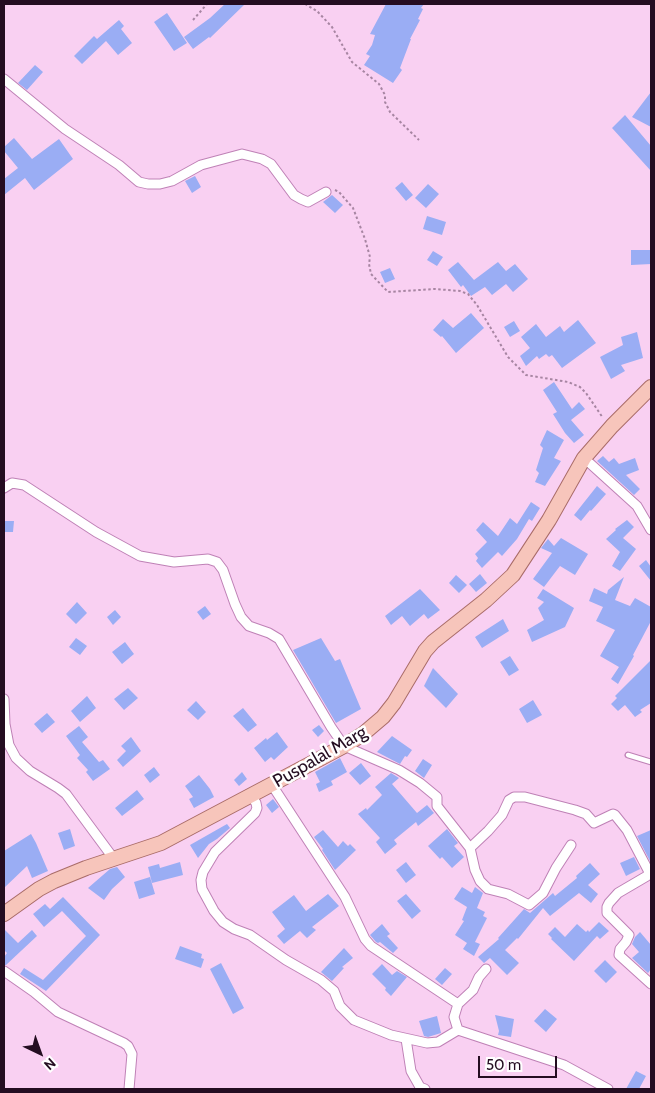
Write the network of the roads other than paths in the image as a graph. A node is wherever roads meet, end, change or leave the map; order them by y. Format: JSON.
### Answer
{"nodes":[{"id":1,"x":4,"y":79,"type":"edge"},
{"id":2,"x":330,"y":191,"type":"road end"},
{"id":3,"x":651,"y":388,"type":"edge"},
{"id":4,"x":584,"y":458,"type":"junction"},
{"id":5,"x":6,"y":483,"type":"edge"},
{"id":6,"x":651,"y":530,"type":"edge"},
{"id":7,"x":4,"y":699,"type":"edge"},
{"id":8,"x":344,"y":746,"type":"junction"},
{"id":9,"x":628,"y":755,"type":"dead end"},
{"id":10,"x":651,"y":762,"type":"edge"},
{"id":11,"x":272,"y":785,"type":"junction"},
{"id":12,"x":251,"y":795,"type":"junction"},
{"id":13,"x":572,"y":845,"type":"dead end"},
{"id":14,"x":470,"y":848,"type":"junction"},
{"id":15,"x":114,"y":859,"type":"junction"},
{"id":16,"x":4,"y":914,"type":"edge"},
{"id":17,"x":486,"y":970,"type":"dead end"},
{"id":18,"x":4,"y":972,"type":"edge"},
{"id":19,"x":651,"y":984,"type":"edge"},
{"id":20,"x":458,"y":1004,"type":"junction"},
{"id":21,"x":458,"y":1030,"type":"junction"},
{"id":22,"x":406,"y":1039,"type":"junction"},
{"id":23,"x":129,"y":1089,"type":"edge"},
{"id":24,"x":425,"y":1089,"type":"edge"},
{"id":25,"x":608,"y":1089,"type":"edge"}],
"edges":[{"from":1,"to":2,"type":"street"},
{"from":3,"to":4,"type":"main road","name":"Puspalal Marg"},
{"from":4,"to":6,"type":"street"},
{"from":4,"to":8,"type":"main road","name":"Puspalal Marg"},
{"from":5,"to":8,"type":"street"},
{"from":7,"to":15,"type":"street"},
{"from":8,"to":11,"type":"main road","name":"Puspalal Marg"},
{"from":8,"to":14,"type":"street"},
{"from":9,"to":10,"type":"lane"},
{"from":11,"to":12,"type":"main road","name":"Puspalal Marg"},
{"from":11,"to":20,"type":"street"},
{"from":12,"to":15,"type":"main road","name":"Puspalal Marg"},
{"from":12,"to":22,"type":"street"},
{"from":13,"to":14,"type":"street"},
{"from":14,"to":19,"type":"street"},
{"from":15,"to":16,"type":"main road","name":"Puspalal Marg"},
{"from":17,"to":20,"type":"street"},
{"from":18,"to":23,"type":"street"},
{"from":20,"to":21,"type":"street"},
{"from":21,"to":22,"type":"street"},
{"from":21,"to":25,"type":"street"},
{"from":22,"to":24,"type":"street"}]}
